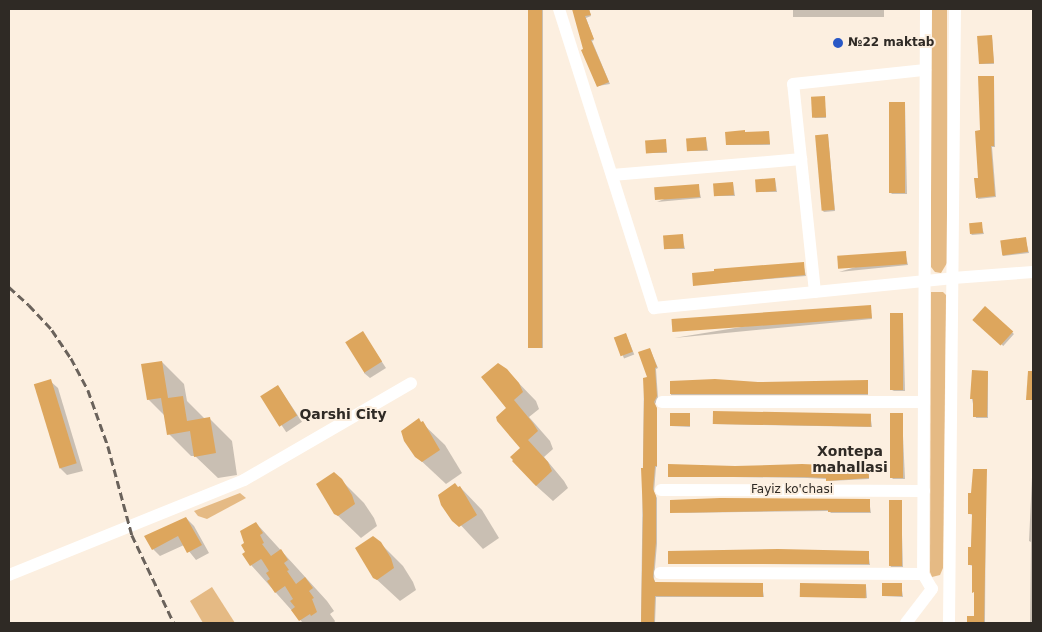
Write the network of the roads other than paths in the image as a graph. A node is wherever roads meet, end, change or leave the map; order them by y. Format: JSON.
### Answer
{"nodes":[{"id":1,"x":559,"y":9,"type":"edge"},
{"id":2,"x":926,"y":9,"type":"edge"},
{"id":3,"x":955,"y":9,"type":"edge"},
{"id":4,"x":926,"y":70,"type":"junction"},
{"id":5,"x":801,"y":159,"type":"junction"},
{"id":6,"x":612,"y":175,"type":"junction"},
{"id":7,"x":1033,"y":272,"type":"edge"},
{"id":8,"x":953,"y":278,"type":"junction"},
{"id":9,"x":925,"y":282,"type":"junction"},
{"id":10,"x":815,"y":292,"type":"junction"},
{"id":11,"x":411,"y":383,"type":"dead end"},
{"id":12,"x":662,"y":402,"type":"dead end"},
{"id":13,"x":924,"y":402,"type":"junction"},
{"id":14,"x":661,"y":490,"type":"dead end"},
{"id":15,"x":924,"y":491,"type":"junction"},
{"id":16,"x":660,"y":573,"type":"dead end"},
{"id":17,"x":923,"y":574,"type":"junction"},
{"id":18,"x":9,"y":575,"type":"edge"},
{"id":19,"x":950,"y":589,"type":"junction"},
{"id":20,"x":932,"y":590,"type":"junction"},
{"id":21,"x":906,"y":623,"type":"edge"},
{"id":22,"x":949,"y":623,"type":"edge"}],
"edges":[{"from":1,"to":6,"type":"street"},
{"from":2,"to":4,"type":"street"},
{"from":3,"to":8,"type":"street"},
{"from":4,"to":5,"type":"street"},
{"from":4,"to":9,"type":"street"},
{"from":5,"to":6,"type":"street"},
{"from":5,"to":10,"type":"street"},
{"from":6,"to":10,"type":"street"},
{"from":7,"to":8,"type":"street"},
{"from":8,"to":9,"type":"street"},
{"from":8,"to":19,"type":"street"},
{"from":9,"to":10,"type":"street"},
{"from":9,"to":13,"type":"street"},
{"from":11,"to":18,"type":"street"},
{"from":12,"to":13,"type":"street"},
{"from":13,"to":15,"type":"street"},
{"from":14,"to":15,"type":"street","name":"Fayiz ko'chasi"},
{"from":15,"to":17,"type":"street"},
{"from":16,"to":17,"type":"street"},
{"from":17,"to":20,"type":"street"},
{"from":19,"to":20,"type":"street"},
{"from":19,"to":22,"type":"street"},
{"from":20,"to":21,"type":"street"}]}
